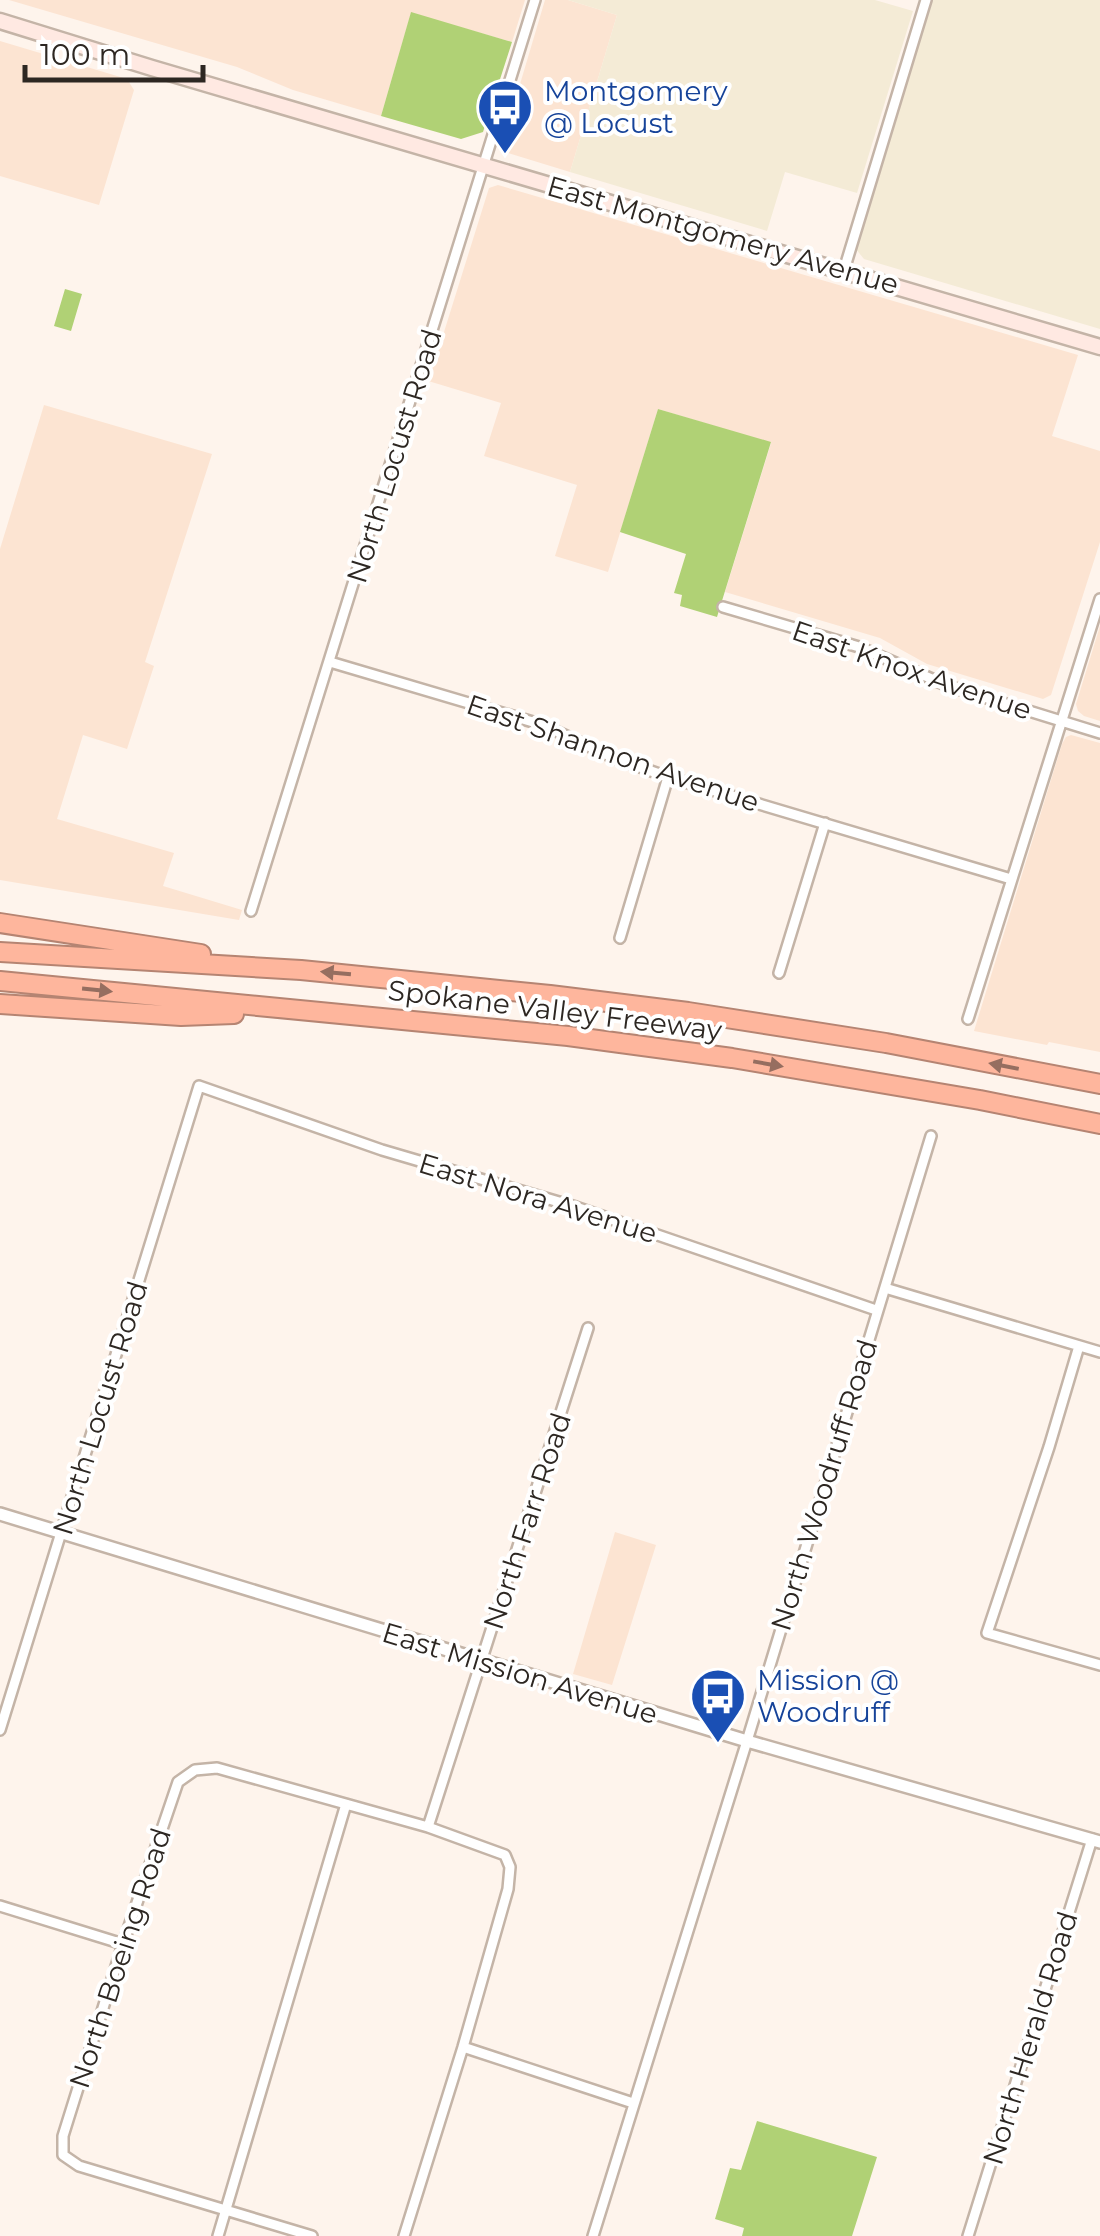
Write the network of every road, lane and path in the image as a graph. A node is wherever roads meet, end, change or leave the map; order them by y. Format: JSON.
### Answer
{"nodes":[{"id":1,"x":536,"y":0,"type":"edge"},
{"id":2,"x":926,"y":0,"type":"edge"},
{"id":3,"x":0,"y":21,"type":"edge"},
{"id":4,"x":484,"y":166,"type":"junction"},
{"id":5,"x":844,"y":270,"type":"junction"},
{"id":6,"x":1100,"y":347,"type":"edge"},
{"id":7,"x":1100,"y":598,"type":"edge"},
{"id":8,"x":723,"y":607,"type":"dead end"},
{"id":9,"x":330,"y":662,"type":"junction"},
{"id":10,"x":1062,"y":722,"type":"junction"},
{"id":11,"x":1100,"y":732,"type":"edge"},
{"id":12,"x":668,"y":778,"type":"junction"},
{"id":13,"x":825,"y":823,"type":"junction"},
{"id":14,"x":1011,"y":879,"type":"junction"},
{"id":15,"x":251,"y":911,"type":"dead end"},
{"id":16,"x":0,"y":923,"type":"edge"},
{"id":17,"x":620,"y":938,"type":"dead end"},
{"id":18,"x":0,"y":952,"type":"edge"},
{"id":19,"x":301,"y":970,"type":"junction"},
{"id":20,"x":779,"y":972,"type":"dead end"},
{"id":21,"x":0,"y":981,"type":"edge"},
{"id":22,"x":0,"y":1004,"type":"edge"},
{"id":23,"x":304,"y":1011,"type":"junction"},
{"id":24,"x":968,"y":1018,"type":"dead end"},
{"id":25,"x":1100,"y":1084,"type":"edge"},
{"id":26,"x":199,"y":1086,"type":"joint"},
{"id":27,"x":1100,"y":1124,"type":"edge"},
{"id":28,"x":930,"y":1136,"type":"dead end"},
{"id":29,"x":885,"y":1288,"type":"junction"},
{"id":30,"x":876,"y":1310,"type":"junction"},
{"id":31,"x":588,"y":1328,"type":"dead end"},
{"id":32,"x":1079,"y":1346,"type":"junction"},
{"id":33,"x":1100,"y":1352,"type":"edge"},
{"id":34,"x":0,"y":1514,"type":"edge"},
{"id":35,"x":61,"y":1532,"type":"junction"},
{"id":36,"x":482,"y":1662,"type":"junction"},
{"id":37,"x":1100,"y":1664,"type":"edge"},
{"id":38,"x":0,"y":1730,"type":"edge"},
{"id":39,"x":747,"y":1741,"type":"junction"},
{"id":40,"x":346,"y":1804,"type":"junction"},
{"id":41,"x":428,"y":1828,"type":"junction"},
{"id":42,"x":1096,"y":1840,"type":"edge"},
{"id":43,"x":0,"y":1906,"type":"edge"},
{"id":44,"x":123,"y":1944,"type":"junction"},
{"id":45,"x":462,"y":2048,"type":"junction"},
{"id":46,"x":633,"y":2103,"type":"junction"},
{"id":47,"x":225,"y":2211,"type":"junction"},
{"id":48,"x":218,"y":2236,"type":"edge"},
{"id":49,"x":312,"y":2236,"type":"edge"},
{"id":50,"x":404,"y":2236,"type":"edge"},
{"id":51,"x":593,"y":2236,"type":"edge"},
{"id":52,"x":968,"y":2236,"type":"edge"}],
"edges":[{"from":1,"to":4,"type":"street","name":"North Locust Road"},
{"from":2,"to":5,"type":"street"},
{"from":3,"to":4,"type":"main road","name":"East Montgomery Avenue"},
{"from":4,"to":5,"type":"main road","name":"East Montgomery Avenue"},
{"from":4,"to":9,"type":"street","name":"North Locust Road"},
{"from":5,"to":6,"type":"main road","name":"East Montgomery Avenue"},
{"from":7,"to":10,"type":"street"},
{"from":8,"to":10,"type":"street","name":"East Knox Avenue"},
{"from":9,"to":12,"type":"street","name":"East Shannon Avenue"},
{"from":9,"to":15,"type":"street","name":"North Locust Road"},
{"from":10,"to":11,"type":"street","name":"East Knox Avenue"},
{"from":10,"to":14,"type":"street"},
{"from":12,"to":13,"type":"street","name":"East Shannon Avenue"},
{"from":12,"to":17,"type":"street"},
{"from":13,"to":14,"type":"street","name":"East Shannon Avenue"},
{"from":13,"to":20,"type":"street"},
{"from":14,"to":24,"type":"street"},
{"from":16,"to":19,"type":"highway"},
{"from":18,"to":19,"type":"highway","name":"Spokane Valley Freeway"},
{"from":25,"to":19,"type":"highway","name":"Spokane Valley Freeway","one_way":true},
{"from":21,"to":23,"type":"highway","name":"Spokane Valley Freeway","one_way":true},
{"from":22,"to":23,"type":"highway"},
{"from":23,"to":27,"type":"highway","name":"Spokane Valley Freeway","one_way":true},
{"from":26,"to":30,"type":"street","name":"East Nora Avenue"},
{"from":26,"to":35,"type":"street","name":"North Locust Road"},
{"from":28,"to":29,"type":"street","name":"North Woodruff Road"},
{"from":29,"to":30,"type":"street","name":"North Woodruff Road"},
{"from":29,"to":32,"type":"street"},
{"from":30,"to":39,"type":"street","name":"North Woodruff Road"},
{"from":31,"to":36,"type":"street","name":"North Farr Road"},
{"from":32,"to":33,"type":"street"},
{"from":32,"to":37,"type":"street"},
{"from":34,"to":35,"type":"street","name":"East Mission Avenue"},
{"from":35,"to":36,"type":"street","name":"East Mission Avenue"},
{"from":35,"to":38,"type":"street","name":"North Locust Road"},
{"from":36,"to":39,"type":"street","name":"East Mission Avenue"},
{"from":36,"to":41,"type":"street","name":"North Farr Road"},
{"from":39,"to":42,"type":"street","name":"East Mission Avenue"},
{"from":39,"to":46,"type":"street","name":"North Woodruff Road"},
{"from":40,"to":41,"type":"street"},
{"from":40,"to":44,"type":"street","name":"North Boeing Road"},
{"from":40,"to":47,"type":"street"},
{"from":41,"to":45,"type":"street"},
{"from":42,"to":52,"type":"street","name":"North Herald Road"},
{"from":43,"to":44,"type":"street"},
{"from":44,"to":47,"type":"street","name":"North Boeing Road"},
{"from":45,"to":46,"type":"street"},
{"from":45,"to":50,"type":"street"},
{"from":46,"to":51,"type":"street","name":"North Woodruff Road"},
{"from":47,"to":48,"type":"street"},
{"from":47,"to":49,"type":"street"}]}
